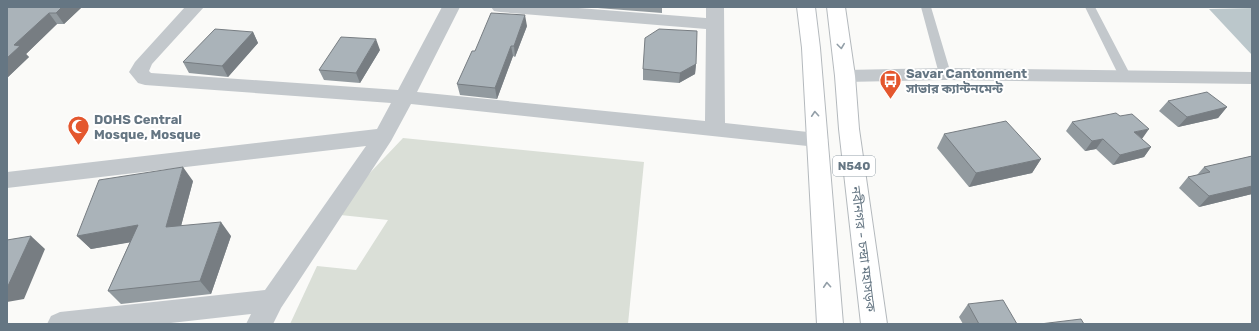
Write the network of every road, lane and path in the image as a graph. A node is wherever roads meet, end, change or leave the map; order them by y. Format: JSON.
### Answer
{"nodes":[{"id":1,"x":195,"y":7,"type":"edge"},
{"id":2,"x":451,"y":7,"type":"edge"},
{"id":3,"x":500,"y":7,"type":"edge"},
{"id":4,"x":806,"y":7,"type":"edge"},
{"id":5,"x":836,"y":7,"type":"edge"},
{"id":6,"x":926,"y":7,"type":"edge"},
{"id":7,"x":1090,"y":7,"type":"edge"},
{"id":8,"x":715,"y":16,"type":"edge"},
{"id":9,"x":945,"y":74,"type":"junction"},
{"id":10,"x":845,"y":76,"type":"junction"},
{"id":11,"x":1125,"y":76,"type":"junction"},
{"id":12,"x":1252,"y":78,"type":"edge"},
{"id":13,"x":406,"y":97,"type":"junction"},
{"id":14,"x":715,"y":129,"type":"junction"},
{"id":15,"x":384,"y":136,"type":"junction"},
{"id":16,"x":817,"y":140,"type":"junction"},
{"id":17,"x":7,"y":180,"type":"edge"},
{"id":18,"x":272,"y":300,"type":"junction"},
{"id":19,"x":60,"y":324,"type":"edge"},
{"id":20,"x":260,"y":324,"type":"edge"},
{"id":21,"x":830,"y":324,"type":"edge"},
{"id":22,"x":874,"y":324,"type":"edge"}],
"edges":[{"from":1,"to":13,"type":"street"},
{"from":2,"to":13,"type":"street"},
{"from":3,"to":8,"type":"street"},
{"from":16,"to":4,"type":"highway","number":"N540","one_way":true},
{"from":5,"to":10,"type":"highway","name":"নবীনগর - চন্দ্রা মহাসড়ক","number":"N540","one_way":true},
{"from":6,"to":9,"type":"lane"},
{"from":7,"to":11,"type":"lane"},
{"from":8,"to":14,"type":"street"},
{"from":9,"to":10,"type":"street"},
{"from":9,"to":11,"type":"street"},
{"from":10,"to":22,"type":"highway","name":"নবীনগর - চন্দ্রা মহাসড়ক","number":"N540"},
{"from":11,"to":12,"type":"street"},
{"from":13,"to":14,"type":"street"},
{"from":13,"to":15,"type":"street"},
{"from":14,"to":16,"type":"street"},
{"from":15,"to":17,"type":"street"},
{"from":15,"to":18,"type":"street"},
{"from":21,"to":16,"type":"highway","number":"N540","one_way":true},
{"from":18,"to":19,"type":"street"},
{"from":18,"to":20,"type":"street"}]}
